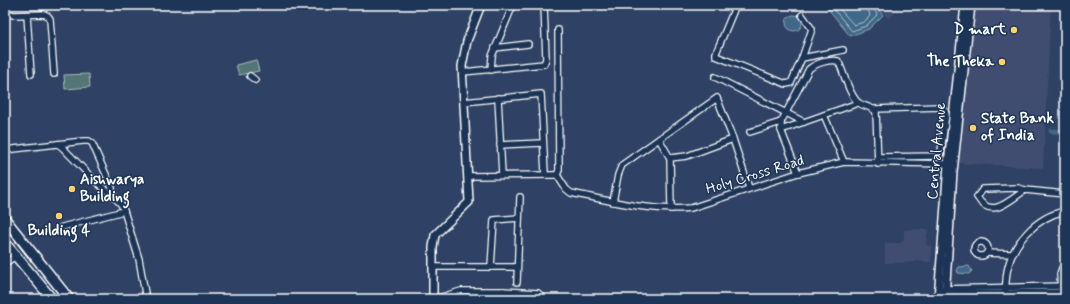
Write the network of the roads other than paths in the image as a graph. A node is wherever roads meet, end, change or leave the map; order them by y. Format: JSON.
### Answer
{"nodes":[{"id":1,"x":481,"y":5,"type":"edge"},
{"id":2,"x":513,"y":5,"type":"edge"},
{"id":3,"x":544,"y":5,"type":"edge"},
{"id":4,"x":736,"y":5,"type":"edge"},
{"id":5,"x":966,"y":5,"type":"edge"},
{"id":6,"x":971,"y":5,"type":"edge"},
{"id":7,"x":5,"y":12,"type":"edge"},
{"id":8,"x":27,"y":15,"type":"junction"},
{"id":9,"x":802,"y":15,"type":"dead end"},
{"id":10,"x":558,"y":30,"type":"dead end"},
{"id":11,"x":528,"y":44,"type":"dead end"},
{"id":12,"x":495,"y":48,"type":"junction"},
{"id":13,"x":843,"y":50,"type":"dead end"},
{"id":14,"x":963,"y":52,"type":"junction"},
{"id":15,"x":802,"y":58,"type":"junction"},
{"id":16,"x":491,"y":70,"type":"junction"},
{"id":17,"x":463,"y":72,"type":"junction"},
{"id":18,"x":31,"y":74,"type":"dead end"},
{"id":19,"x":54,"y":74,"type":"dead end"},
{"id":20,"x":250,"y":76,"type":"dead end"},
{"id":21,"x":715,"y":77,"type":"dead end"},
{"id":22,"x":255,"y":80,"type":"dead end"},
{"id":23,"x":498,"y":98,"type":"junction"},
{"id":24,"x":464,"y":102,"type":"junction"},
{"id":25,"x":858,"y":103,"type":"junction"},
{"id":26,"x":874,"y":110,"type":"junction"},
{"id":27,"x":786,"y":112,"type":"junction"},
{"id":28,"x":824,"y":115,"type":"junction"},
{"id":29,"x":781,"y":122,"type":"junction"},
{"id":30,"x":804,"y":122,"type":"junction"},
{"id":31,"x":781,"y":130,"type":"junction"},
{"id":32,"x":750,"y":132,"type":"dead end"},
{"id":33,"x":659,"y":139,"type":"junction"},
{"id":34,"x":733,"y":139,"type":"junction"},
{"id":35,"x":543,"y":143,"type":"junction"},
{"id":36,"x":57,"y":144,"type":"junction"},
{"id":37,"x":500,"y":145,"type":"junction"},
{"id":38,"x":5,"y":150,"type":"edge"},
{"id":39,"x":670,"y":158,"type":"junction"},
{"id":40,"x":878,"y":160,"type":"junction"},
{"id":41,"x":844,"y":162,"type":"junction"},
{"id":42,"x":951,"y":164,"type":"junction"},
{"id":43,"x":798,"y":173,"type":"junction"},
{"id":44,"x":545,"y":174,"type":"junction"},
{"id":45,"x":502,"y":175,"type":"junction"},
{"id":46,"x":557,"y":175,"type":"junction"},
{"id":47,"x":468,"y":176,"type":"junction"},
{"id":48,"x":749,"y":188,"type":"junction"},
{"id":49,"x":1025,"y":190,"type":"junction"},
{"id":50,"x":1065,"y":194,"type":"edge"},
{"id":51,"x":113,"y":196,"type":"junction"},
{"id":52,"x":520,"y":197,"type":"dead end"},
{"id":53,"x":613,"y":202,"type":"junction"},
{"id":54,"x":671,"y":209,"type":"junction"},
{"id":55,"x":124,"y":211,"type":"junction"},
{"id":56,"x":1065,"y":211,"type":"edge"},
{"id":57,"x":519,"y":218,"type":"junction"},
{"id":58,"x":5,"y":219,"type":"edge"},
{"id":59,"x":62,"y":227,"type":"dead end"},
{"id":60,"x":5,"y":243,"type":"edge"},
{"id":61,"x":988,"y":253,"type":"dead end"},
{"id":62,"x":1012,"y":254,"type":"junction"},
{"id":63,"x":16,"y":256,"type":"junction"},
{"id":64,"x":5,"y":263,"type":"edge"},
{"id":65,"x":433,"y":267,"type":"junction"},
{"id":66,"x":491,"y":267,"type":"junction"},
{"id":67,"x":517,"y":267,"type":"junction"},
{"id":68,"x":1065,"y":268,"type":"edge"},
{"id":69,"x":517,"y":282,"type":"dead end"},
{"id":70,"x":1063,"y":289,"type":"edge"},
{"id":71,"x":1005,"y":290,"type":"junction"},
{"id":72,"x":503,"y":291,"type":"junction"},
{"id":73,"x":942,"y":294,"type":"edge"},
{"id":74,"x":525,"y":296,"type":"edge"},
{"id":75,"x":52,"y":299,"type":"edge"},
{"id":76,"x":69,"y":299,"type":"edge"},
{"id":77,"x":146,"y":299,"type":"edge"},
{"id":78,"x":434,"y":299,"type":"edge"},
{"id":79,"x":503,"y":299,"type":"edge"},
{"id":80,"x":542,"y":299,"type":"edge"}],
"edges":[{"from":1,"to":17,"type":"street"},
{"from":2,"to":12,"type":"street"},
{"from":3,"to":16,"type":"street"},
{"from":4,"to":15,"type":"street"},
{"from":5,"to":14,"type":"street","name":"Central Avenue"},
{"from":6,"to":14,"type":"street","name":"Central Avenue"},
{"from":7,"to":8,"type":"street"},
{"from":8,"to":18,"type":"street"},
{"from":8,"to":19,"type":"street"},
{"from":9,"to":15,"type":"street"},
{"from":10,"to":46,"type":"street"},
{"from":11,"to":12,"type":"street"},
{"from":12,"to":16,"type":"street"},
{"from":13,"to":15,"type":"street"},
{"from":14,"to":42,"type":"street","name":"Central Avenue"},
{"from":16,"to":17,"type":"street"},
{"from":17,"to":24,"type":"street"},
{"from":20,"to":22,"type":"street"},
{"from":21,"to":27,"type":"street"},
{"from":23,"to":24,"type":"street"},
{"from":23,"to":35,"type":"street"},
{"from":23,"to":37,"type":"street"},
{"from":24,"to":47,"type":"street"},
{"from":25,"to":26,"type":"street"},
{"from":25,"to":27,"type":"street"},
{"from":25,"to":28,"type":"street"},
{"from":26,"to":40,"type":"street"},
{"from":26,"to":40,"type":"street"},
{"from":27,"to":29,"type":"street"},
{"from":27,"to":30,"type":"street"},
{"from":28,"to":30,"type":"street"},
{"from":28,"to":41,"type":"street"},
{"from":29,"to":31,"type":"street"},
{"from":29,"to":32,"type":"street"},
{"from":30,"to":31,"type":"street"},
{"from":31,"to":43,"type":"street"},
{"from":33,"to":34,"type":"street"},
{"from":33,"to":39,"type":"street"},
{"from":33,"to":53,"type":"street"},
{"from":34,"to":39,"type":"street"},
{"from":34,"to":48,"type":"street"},
{"from":35,"to":37,"type":"street"},
{"from":35,"to":44,"type":"street"},
{"from":36,"to":38,"type":"street"},
{"from":36,"to":51,"type":"street"},
{"from":36,"to":51,"type":"street"},
{"from":37,"to":45,"type":"street"},
{"from":39,"to":54,"type":"street"},
{"from":40,"to":41,"type":"street","name":"Holy Cross Road"},
{"from":40,"to":42,"type":"street","name":"Holy Cross Road"},
{"from":41,"to":43,"type":"street","name":"Holy Cross Road"},
{"from":42,"to":73,"type":"street","name":"Central Avenue"},
{"from":43,"to":48,"type":"street","name":"Holy Cross Road"},
{"from":44,"to":45,"type":"street"},
{"from":44,"to":46,"type":"street"},
{"from":45,"to":47,"type":"street"},
{"from":46,"to":53,"type":"street","name":"Holy Cross Road"},
{"from":47,"to":65,"type":"street"},
{"from":48,"to":54,"type":"street","name":"Holy Cross Road"},
{"from":49,"to":49,"type":"street"},
{"from":49,"to":50,"type":"street"},
{"from":51,"to":55,"type":"street"},
{"from":52,"to":57,"type":"street"},
{"from":53,"to":54,"type":"street","name":"Holy Cross Road"},
{"from":55,"to":59,"type":"street"},
{"from":55,"to":77,"type":"street"},
{"from":56,"to":62,"type":"street"},
{"from":57,"to":66,"type":"street"},
{"from":57,"to":67,"type":"street"},
{"from":58,"to":76,"type":"highway"},
{"from":60,"to":63,"type":"highway"},
{"from":61,"to":62,"type":"street"},
{"from":62,"to":71,"type":"street"},
{"from":63,"to":64,"type":"street"},
{"from":63,"to":75,"type":"highway"},
{"from":65,"to":66,"type":"street"},
{"from":65,"to":78,"type":"street"},
{"from":66,"to":67,"type":"street"},
{"from":67,"to":69,"type":"street"},
{"from":68,"to":70,"type":"street"},
{"from":70,"to":71,"type":"street"},
{"from":71,"to":73,"type":"street"},
{"from":72,"to":74,"type":"street"},
{"from":72,"to":78,"type":"street"},
{"from":72,"to":79,"type":"street"},
{"from":74,"to":80,"type":"street"}]}
